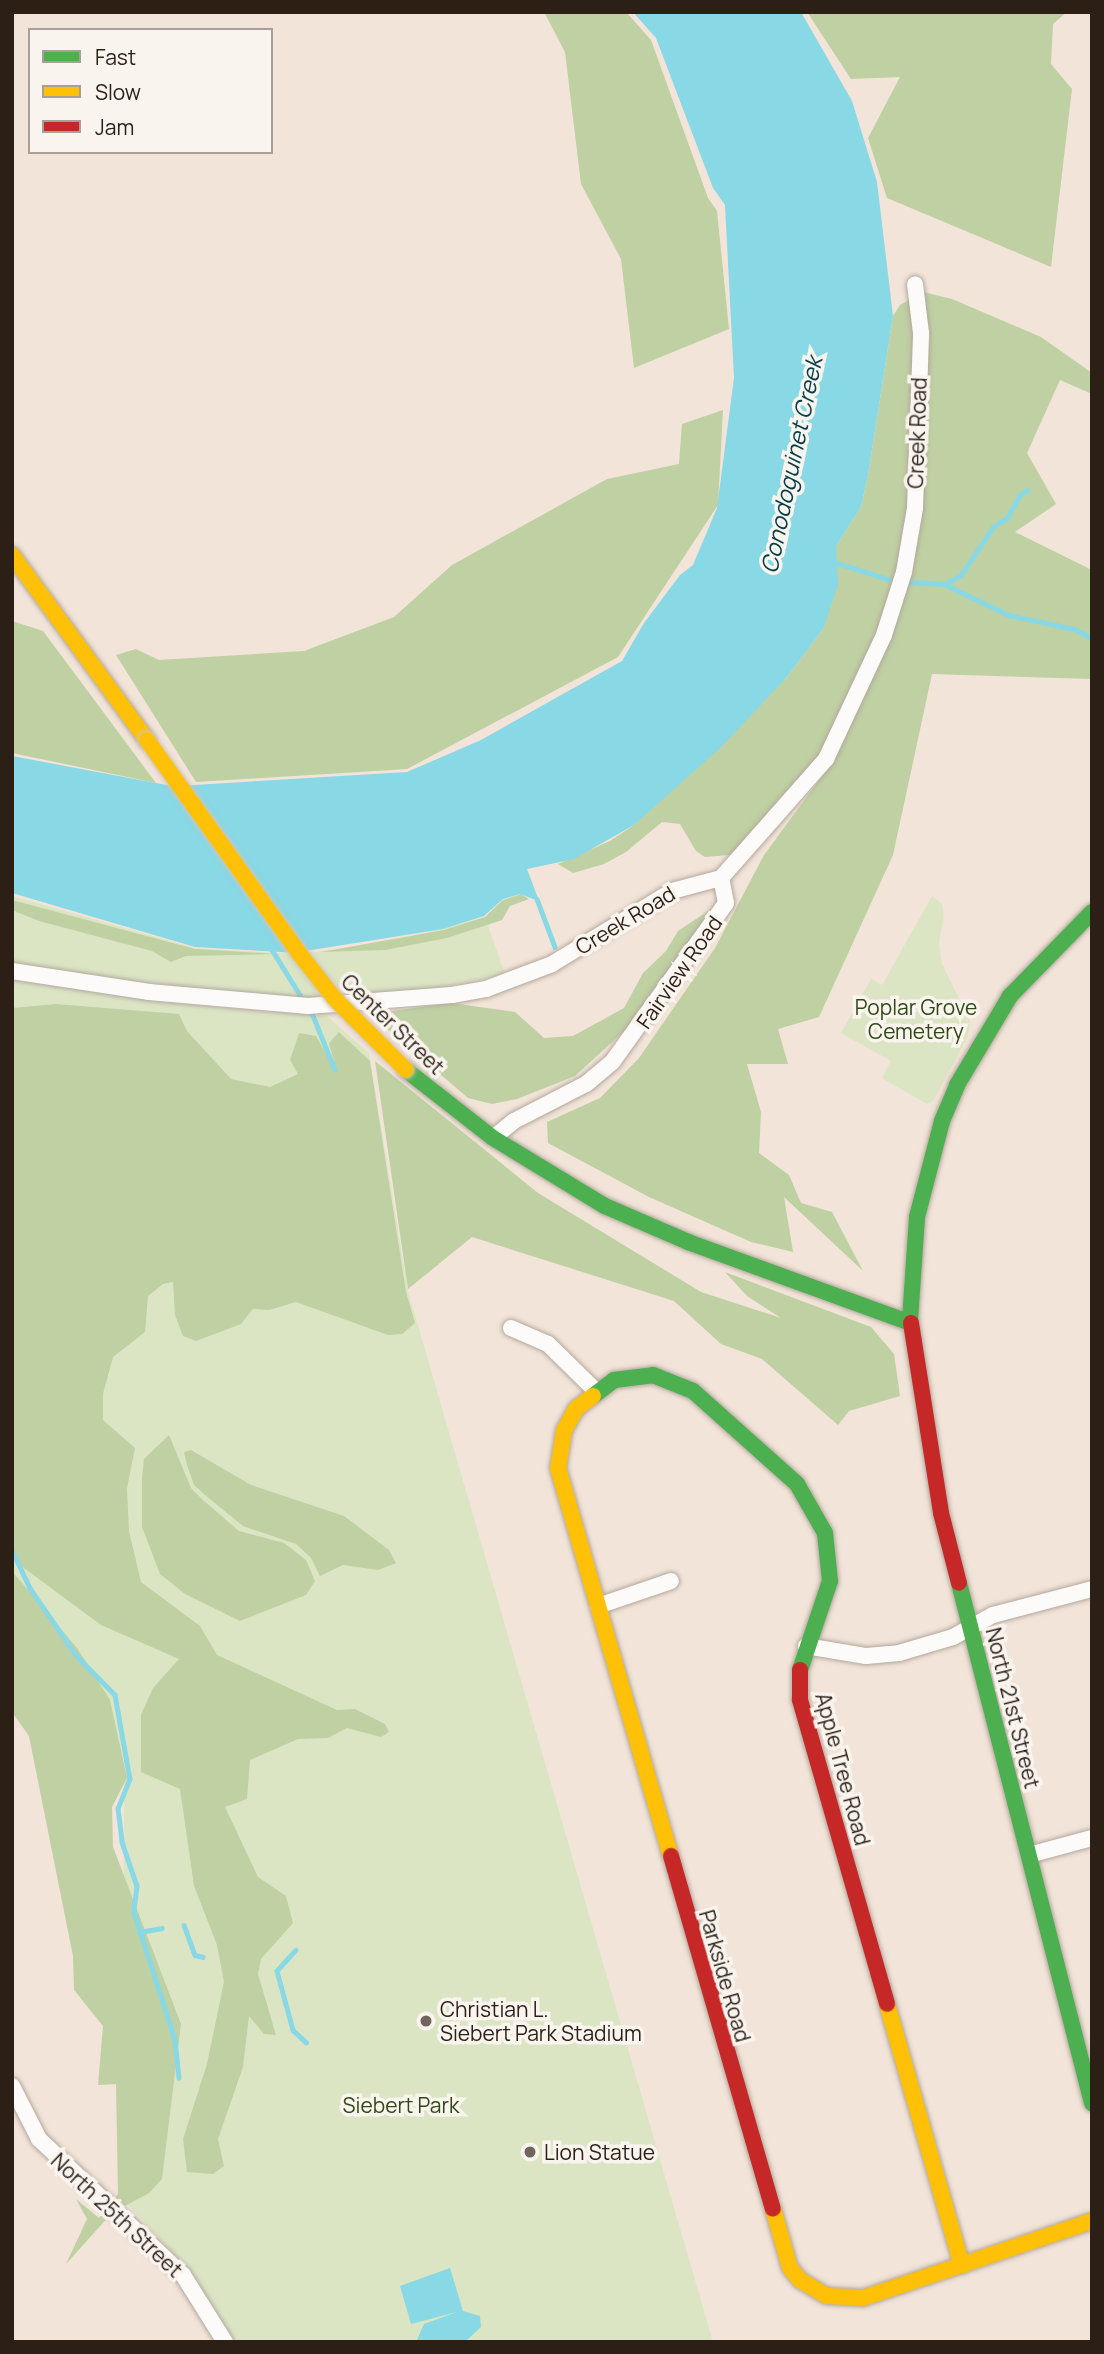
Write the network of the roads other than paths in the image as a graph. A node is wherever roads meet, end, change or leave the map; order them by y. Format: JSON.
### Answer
{"nodes":[{"id":1,"x":915,"y":284,"type":"dead end"},
{"id":2,"x":12,"y":555,"type":"edge"},
{"id":3,"x":721,"y":878,"type":"junction"},
{"id":4,"x":1092,"y":912,"type":"edge"},
{"id":5,"x":12,"y":971,"type":"edge"},
{"id":6,"x":493,"y":1138,"type":"junction"},
{"id":7,"x":910,"y":1320,"type":"junction"},
{"id":8,"x":511,"y":1328,"type":"dead end"},
{"id":9,"x":595,"y":1390,"type":"junction"},
{"id":10,"x":671,"y":1581,"type":"dead end"},
{"id":11,"x":1092,"y":1589,"type":"edge"},
{"id":12,"x":598,"y":1606,"type":"junction"},
{"id":13,"x":972,"y":1629,"type":"junction"},
{"id":14,"x":806,"y":1646,"type":"junction"},
{"id":15,"x":1092,"y":1839,"type":"edge"},
{"id":16,"x":1029,"y":1854,"type":"junction"},
{"id":17,"x":12,"y":2086,"type":"edge"},
{"id":18,"x":1092,"y":2102,"type":"edge"},
{"id":19,"x":1092,"y":2221,"type":"edge"},
{"id":20,"x":962,"y":2265,"type":"junction"},
{"id":21,"x":225,"y":2342,"type":"edge"}],
"edges":[{"from":1,"to":3,"type":"street","name":"Creek Road"},
{"from":2,"to":6,"type":"street","name":"Center Street","bridge":true},
{"from":3,"to":5,"type":"street","name":"Creek Road"},
{"from":3,"to":6,"type":"street","name":"Fairview Road"},
{"from":4,"to":7,"type":"street","name":"North 21st Street"},
{"from":6,"to":7,"type":"street","name":"Center Street"},
{"from":7,"to":13,"type":"street","name":"North 21st Street"},
{"from":8,"to":9,"type":"street"},
{"from":9,"to":12,"type":"street","name":"Parkside Road"},
{"from":9,"to":14,"type":"street","name":"Apple Tree Road"},
{"from":10,"to":12,"type":"street"},
{"from":11,"to":13,"type":"street"},
{"from":12,"to":20,"type":"street","name":"Parkside Road"},
{"from":13,"to":14,"type":"street"},
{"from":13,"to":16,"type":"street","name":"North 21st Street"},
{"from":14,"to":20,"type":"street","name":"Apple Tree Road"},
{"from":15,"to":16,"type":"street"},
{"from":16,"to":18,"type":"street","name":"North 21st Street"},
{"from":17,"to":21,"type":"street","name":"North 25th Street"},
{"from":19,"to":20,"type":"street","name":"Parkside Road"}]}
